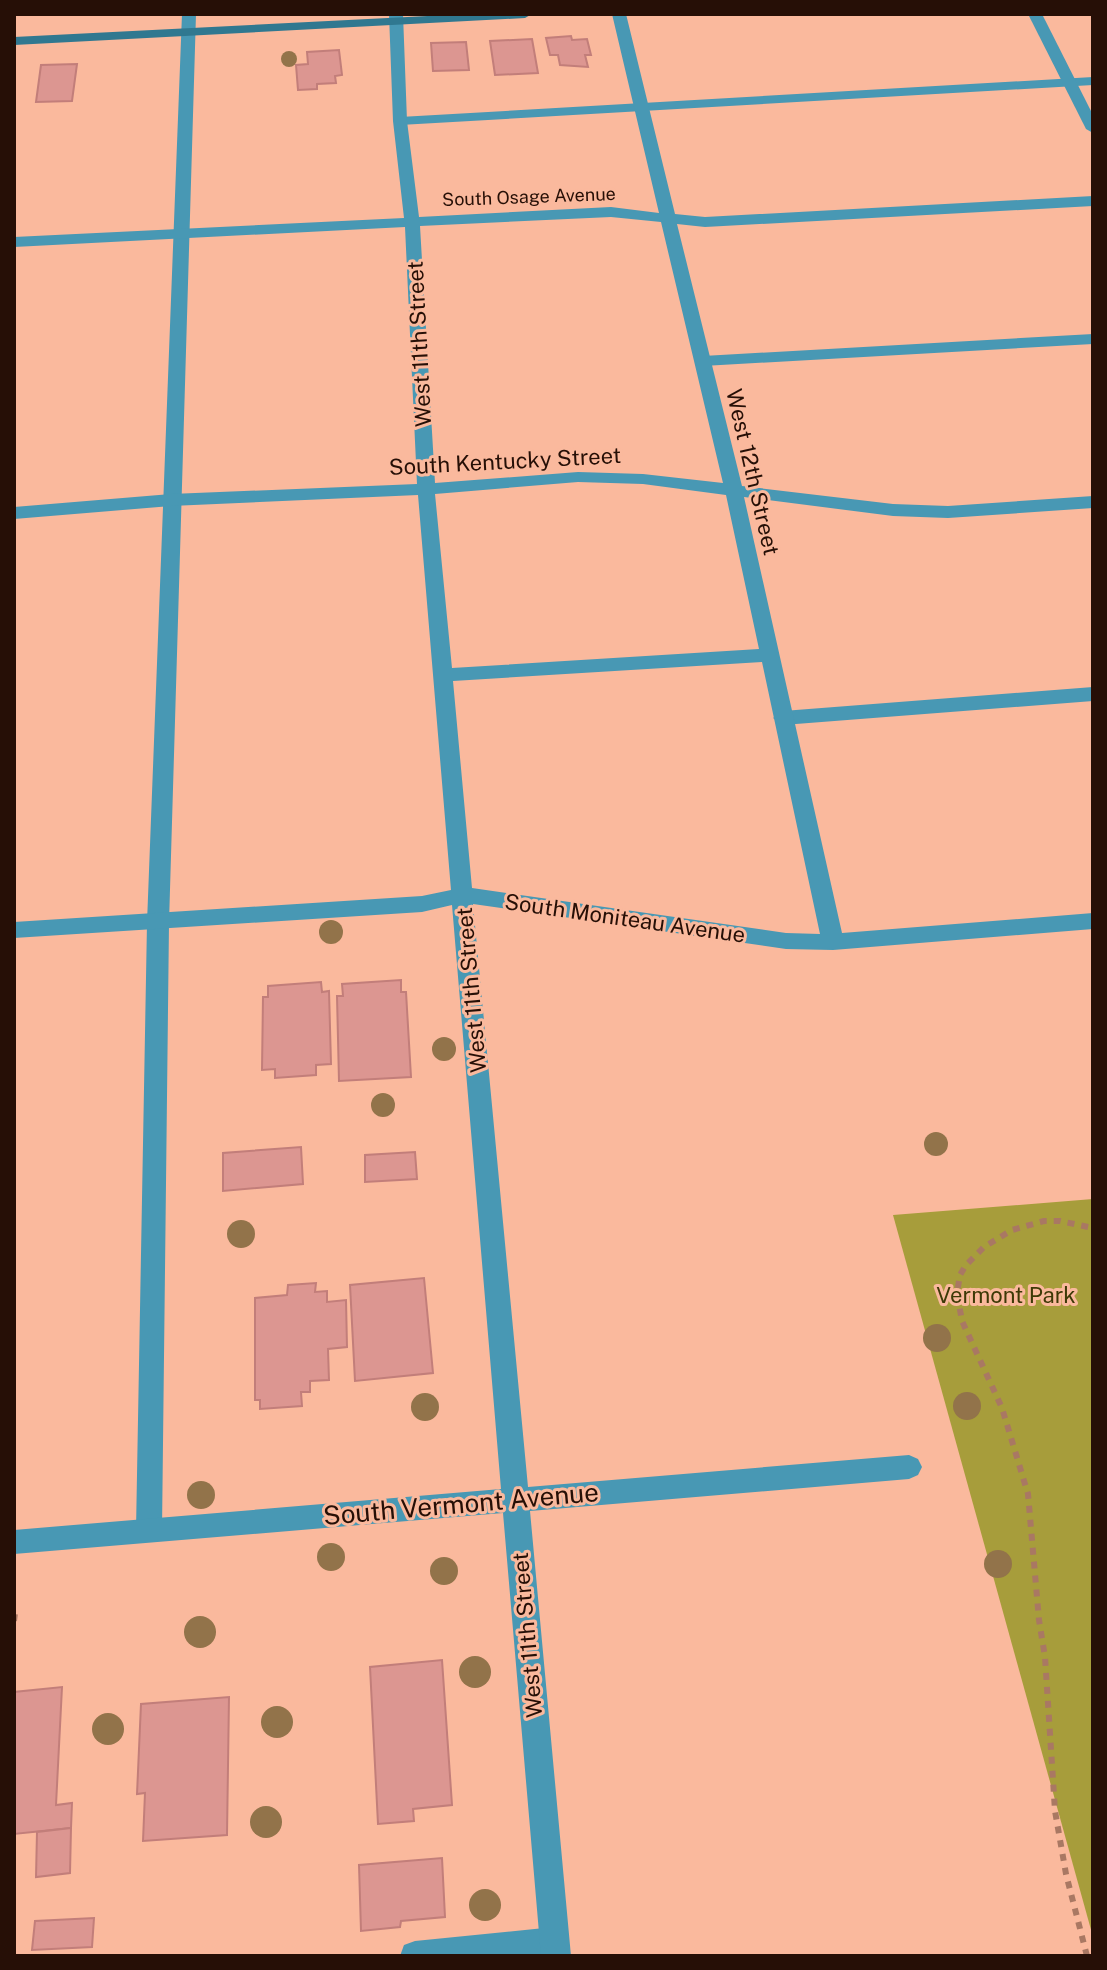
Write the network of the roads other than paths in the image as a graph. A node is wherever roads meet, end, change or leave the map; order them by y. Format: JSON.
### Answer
{"nodes":[{"id":1,"x":525,"y":14,"type":"edge"},
{"id":2,"x":619,"y":14,"type":"edge"},
{"id":3,"x":1035,"y":14,"type":"edge"},
{"id":4,"x":396,"y":19,"type":"edge"},
{"id":5,"x":188,"y":23,"type":"edge"},
{"id":6,"x":14,"y":41,"type":"edge"},
{"id":7,"x":1093,"y":81,"type":"edge"},
{"id":8,"x":1070,"y":83,"type":"junction"},
{"id":9,"x":641,"y":106,"type":"junction"},
{"id":10,"x":400,"y":121,"type":"junction"},
{"id":11,"x":1093,"y":129,"type":"edge"},
{"id":12,"x":1093,"y":201,"type":"edge"},
{"id":13,"x":667,"y":217,"type":"junction"},
{"id":14,"x":412,"y":222,"type":"junction"},
{"id":15,"x":182,"y":234,"type":"junction"},
{"id":16,"x":14,"y":242,"type":"edge"},
{"id":17,"x":1093,"y":339,"type":"edge"},
{"id":18,"x":703,"y":361,"type":"junction"},
{"id":19,"x":426,"y":489,"type":"junction"},
{"id":20,"x":734,"y":491,"type":"junction"},
{"id":21,"x":171,"y":500,"type":"junction"},
{"id":22,"x":1093,"y":502,"type":"edge"},
{"id":23,"x":14,"y":513,"type":"edge"},
{"id":24,"x":769,"y":655,"type":"junction"},
{"id":25,"x":445,"y":675,"type":"junction"},
{"id":26,"x":1093,"y":694,"type":"edge"},
{"id":27,"x":783,"y":718,"type":"junction"},
{"id":28,"x":463,"y":895,"type":"junction"},
{"id":29,"x":1093,"y":921,"type":"edge"},
{"id":30,"x":158,"y":923,"type":"junction"},
{"id":31,"x":14,"y":930,"type":"edge"},
{"id":32,"x":833,"y":942,"type":"junction"},
{"id":33,"x":909,"y":1467,"type":"dead end"},
{"id":34,"x":514,"y":1499,"type":"junction"},
{"id":35,"x":149,"y":1530,"type":"junction"},
{"id":36,"x":14,"y":1542,"type":"edge"},
{"id":37,"x":555,"y":1949,"type":"edge"},
{"id":38,"x":415,"y":1956,"type":"edge"}],
"edges":[{"from":1,"to":4,"type":"main road"},
{"from":2,"to":9,"type":"street","name":"West 12th Street"},
{"from":3,"to":8,"type":"street"},
{"from":4,"to":5,"type":"main road"},
{"from":4,"to":10,"type":"street","name":"West 11th Street"},
{"from":5,"to":6,"type":"main road"},
{"from":5,"to":15,"type":"street"},
{"from":7,"to":8,"type":"street"},
{"from":8,"to":9,"type":"street"},
{"from":8,"to":11,"type":"street"},
{"from":9,"to":10,"type":"street"},
{"from":9,"to":13,"type":"street","name":"West 12th Street"},
{"from":10,"to":14,"type":"street","name":"West 11th Street"},
{"from":12,"to":13,"type":"street","name":"South Osage Avenue"},
{"from":13,"to":14,"type":"street","name":"South Osage Avenue"},
{"from":13,"to":18,"type":"street","name":"West 12th Street"},
{"from":14,"to":15,"type":"street","name":"South Osage Avenue"},
{"from":14,"to":19,"type":"street","name":"West 11th Street"},
{"from":15,"to":16,"type":"street","name":"South Osage Avenue"},
{"from":15,"to":21,"type":"street"},
{"from":17,"to":18,"type":"street"},
{"from":18,"to":20,"type":"street","name":"West 12th Street"},
{"from":19,"to":20,"type":"street","name":"South Kentucky Street"},
{"from":19,"to":21,"type":"street","name":"South Kentucky Street"},
{"from":19,"to":25,"type":"street","name":"West 11th Street"},
{"from":20,"to":22,"type":"street","name":"South Kentucky Street"},
{"from":20,"to":24,"type":"street","name":"West 12th Street"},
{"from":21,"to":23,"type":"street","name":"South Kentucky Street"},
{"from":21,"to":30,"type":"street"},
{"from":24,"to":25,"type":"street"},
{"from":24,"to":27,"type":"street","name":"West 12th Street"},
{"from":25,"to":28,"type":"street","name":"West 11th Street"},
{"from":26,"to":27,"type":"street"},
{"from":27,"to":32,"type":"street","name":"West 12th Street"},
{"from":28,"to":30,"type":"street","name":"South Moniteau Avenue"},
{"from":28,"to":32,"type":"street","name":"South Moniteau Avenue"},
{"from":28,"to":34,"type":"street","name":"West 11th Street"},
{"from":29,"to":32,"type":"street","name":"South Moniteau Avenue"},
{"from":30,"to":31,"type":"street","name":"South Moniteau Avenue"},
{"from":30,"to":35,"type":"street"},
{"from":33,"to":34,"type":"street","name":"South Vermont Avenue"},
{"from":34,"to":35,"type":"street","name":"South Vermont Avenue"},
{"from":34,"to":37,"type":"street","name":"West 11th Street"},
{"from":35,"to":36,"type":"street","name":"South Vermont Avenue"},
{"from":37,"to":38,"type":"street"}]}
